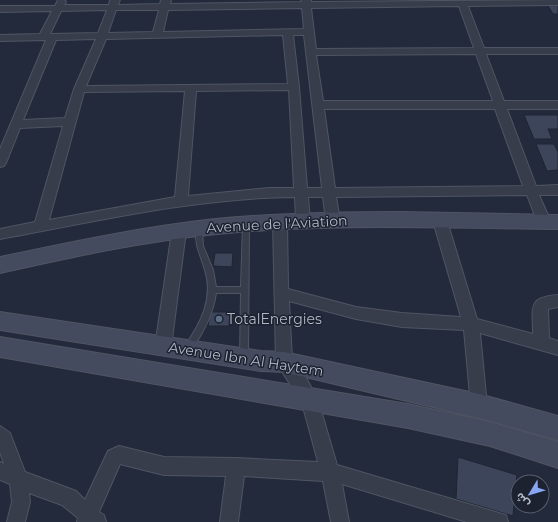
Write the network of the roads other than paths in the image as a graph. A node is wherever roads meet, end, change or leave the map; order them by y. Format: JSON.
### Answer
{"nodes":[{"id":1,"x":62,"y":0,"type":"edge"},
{"id":2,"x":462,"y":1,"type":"edge"},
{"id":3,"x":306,"y":2,"type":"edge"},
{"id":4,"x":558,"y":2,"type":"edge"},
{"id":5,"x":113,"y":4,"type":"edge"},
{"id":6,"x":165,"y":4,"type":"edge"},
{"id":7,"x":0,"y":9,"type":"edge"},
{"id":8,"x":58,"y":9,"type":"junction"},
{"id":9,"x":309,"y":32,"type":"junction"},
{"id":10,"x":288,"y":34,"type":"junction"},
{"id":11,"x":102,"y":36,"type":"junction"},
{"id":12,"x":157,"y":36,"type":"junction"},
{"id":13,"x":48,"y":37,"type":"junction"},
{"id":14,"x":3,"y":38,"type":"edge"},
{"id":15,"x":0,"y":50,"type":"edge"},
{"id":16,"x":481,"y":51,"type":"junction"},
{"id":17,"x":558,"y":51,"type":"edge"},
{"id":18,"x":311,"y":52,"type":"junction"},
{"id":19,"x":294,"y":87,"type":"junction"},
{"id":20,"x":79,"y":89,"type":"junction"},
{"id":21,"x":191,"y":89,"type":"junction"},
{"id":22,"x":318,"y":105,"type":"junction"},
{"id":23,"x":500,"y":105,"type":"junction"},
{"id":24,"x":558,"y":105,"type":"edge"},
{"id":25,"x":70,"y":122,"type":"junction"},
{"id":26,"x":16,"y":124,"type":"junction"},
{"id":27,"x":0,"y":163,"type":"edge"},
{"id":28,"x":531,"y":190,"type":"junction"},
{"id":29,"x":558,"y":190,"type":"edge"},
{"id":30,"x":301,"y":193,"type":"junction"},
{"id":31,"x":328,"y":193,"type":"junction"},
{"id":32,"x":181,"y":201,"type":"junction"},
{"id":33,"x":303,"y":221,"type":"junction"},
{"id":34,"x":333,"y":221,"type":"junction"},
{"id":35,"x":440,"y":221,"type":"junction"},
{"id":36,"x":280,"y":222,"type":"junction"},
{"id":37,"x":551,"y":222,"type":"edge"},
{"id":38,"x":246,"y":224,"type":"junction"},
{"id":39,"x":41,"y":226,"type":"junction"},
{"id":40,"x":199,"y":228,"type":"junction"},
{"id":41,"x":179,"y":231,"type":"junction"},
{"id":42,"x":0,"y":234,"type":"edge"},
{"id":43,"x":0,"y":265,"type":"edge"},
{"id":44,"x":212,"y":290,"type":"junction"},
{"id":45,"x":245,"y":290,"type":"junction"},
{"id":46,"x":281,"y":293,"type":"junction"},
{"id":47,"x":558,"y":301,"type":"edge"},
{"id":48,"x":0,"y":321,"type":"edge"},
{"id":49,"x":471,"y":324,"type":"junction"},
{"id":50,"x":541,"y":342,"type":"junction"},
{"id":51,"x":0,"y":347,"type":"edge"},
{"id":52,"x":163,"y":347,"type":"junction"},
{"id":53,"x":558,"y":348,"type":"edge"},
{"id":54,"x":186,"y":350,"type":"junction"},
{"id":55,"x":244,"y":359,"type":"junction"},
{"id":56,"x":284,"y":362,"type":"junction"},
{"id":57,"x":310,"y":400,"type":"junction"},
{"id":58,"x":479,"y":406,"type":"junction"},
{"id":59,"x":558,"y":428,"type":"edge"},
{"id":60,"x":0,"y":435,"type":"edge"},
{"id":61,"x":558,"y":455,"type":"edge"},
{"id":62,"x":236,"y":467,"type":"junction"},
{"id":63,"x":0,"y":471,"type":"edge"},
{"id":64,"x":330,"y":472,"type":"junction"},
{"id":65,"x":18,"y":478,"type":"junction"},
{"id":66,"x":91,"y":520,"type":"edge"},
{"id":67,"x":16,"y":522,"type":"edge"},
{"id":68,"x":229,"y":522,"type":"edge"},
{"id":69,"x":340,"y":522,"type":"edge"},
{"id":70,"x":499,"y":522,"type":"edge"}],
"edges":[{"from":1,"to":8,"type":"street"},
{"from":2,"to":3,"type":"street"},
{"from":2,"to":4,"type":"street"},
{"from":2,"to":16,"type":"street"},
{"from":3,"to":6,"type":"street"},
{"from":3,"to":9,"type":"street"},
{"from":5,"to":6,"type":"street"},
{"from":5,"to":8,"type":"street"},
{"from":5,"to":11,"type":"street"},
{"from":6,"to":12,"type":"street"},
{"from":7,"to":8,"type":"street"},
{"from":8,"to":13,"type":"street"},
{"from":9,"to":10,"type":"street"},
{"from":9,"to":18,"type":"street"},
{"from":10,"to":12,"type":"street"},
{"from":10,"to":19,"type":"street"},
{"from":11,"to":12,"type":"street"},
{"from":11,"to":13,"type":"street"},
{"from":11,"to":20,"type":"street"},
{"from":13,"to":14,"type":"street"},
{"from":13,"to":26,"type":"street"},
{"from":14,"to":15,"type":"street"},
{"from":16,"to":17,"type":"street"},
{"from":16,"to":18,"type":"street"},
{"from":16,"to":23,"type":"street"},
{"from":18,"to":22,"type":"street"},
{"from":19,"to":21,"type":"street"},
{"from":19,"to":30,"type":"street"},
{"from":20,"to":21,"type":"street"},
{"from":20,"to":25,"type":"street"},
{"from":21,"to":32,"type":"street"},
{"from":22,"to":23,"type":"street"},
{"from":22,"to":31,"type":"street"},
{"from":23,"to":24,"type":"street"},
{"from":23,"to":28,"type":"street"},
{"from":25,"to":26,"type":"street"},
{"from":25,"to":39,"type":"street"},
{"from":26,"to":27,"type":"street"},
{"from":28,"to":29,"type":"street"},
{"from":28,"to":31,"type":"street"},
{"from":28,"to":37,"type":"street"},
{"from":30,"to":31,"type":"street"},
{"from":30,"to":32,"type":"street"},
{"from":30,"to":33,"type":"street"},
{"from":31,"to":34,"type":"street"},
{"from":32,"to":39,"type":"street"},
{"from":33,"to":34,"type":"street","name":"Avenue de l'Aviation"},
{"from":33,"to":36,"type":"street","name":"Avenue de l'Aviation"},
{"from":34,"to":35,"type":"street","name":"Avenue de l'Aviation"},
{"from":35,"to":37,"type":"street","name":"Avenue de l'Aviation"},
{"from":35,"to":49,"type":"street"},
{"from":36,"to":38,"type":"street","name":"Avenue de l'Aviation"},
{"from":36,"to":46,"type":"street"},
{"from":38,"to":40,"type":"street","name":"Avenue de l'Aviation"},
{"from":38,"to":45,"type":"lane"},
{"from":39,"to":42,"type":"street"},
{"from":40,"to":41,"type":"street","name":"Avenue de l'Aviation"},
{"from":40,"to":44,"type":"lane"},
{"from":41,"to":43,"type":"street","name":"Avenue de l'Aviation"},
{"from":41,"to":52,"type":"street"},
{"from":44,"to":45,"type":"lane"},
{"from":44,"to":54,"type":"lane"},
{"from":45,"to":55,"type":"lane"},
{"from":46,"to":49,"type":"street"},
{"from":46,"to":56,"type":"street"},
{"from":47,"to":50,"type":"street"},
{"from":48,"to":52,"type":"street","name":"Avenue Ibn Al Haytem"},
{"from":49,"to":50,"type":"street"},
{"from":49,"to":58,"type":"street"},
{"from":50,"to":53,"type":"street"},
{"from":51,"to":57,"type":"street","name":"Avenue Ibn Al Haytem"},
{"from":52,"to":54,"type":"street","name":"Avenue Ibn Al Haytem"},
{"from":54,"to":55,"type":"street","name":"Avenue Ibn Al Haytem"},
{"from":55,"to":56,"type":"street","name":"Avenue Ibn Al Haytem"},
{"from":56,"to":57,"type":"street"},
{"from":56,"to":58,"type":"street","name":"Avenue Ibn Al Haytem"},
{"from":57,"to":61,"type":"street","name":"Avenue Ibn Al Haytem"},
{"from":57,"to":64,"type":"street"},
{"from":58,"to":59,"type":"street","name":"Avenue Ibn Al Haytem"},
{"from":60,"to":65,"type":"street"},
{"from":62,"to":64,"type":"street"},
{"from":62,"to":66,"type":"street"},
{"from":62,"to":68,"type":"street"},
{"from":63,"to":65,"type":"street"},
{"from":64,"to":69,"type":"street"},
{"from":64,"to":70,"type":"street"},
{"from":65,"to":66,"type":"street"},
{"from":65,"to":67,"type":"street"}]}
